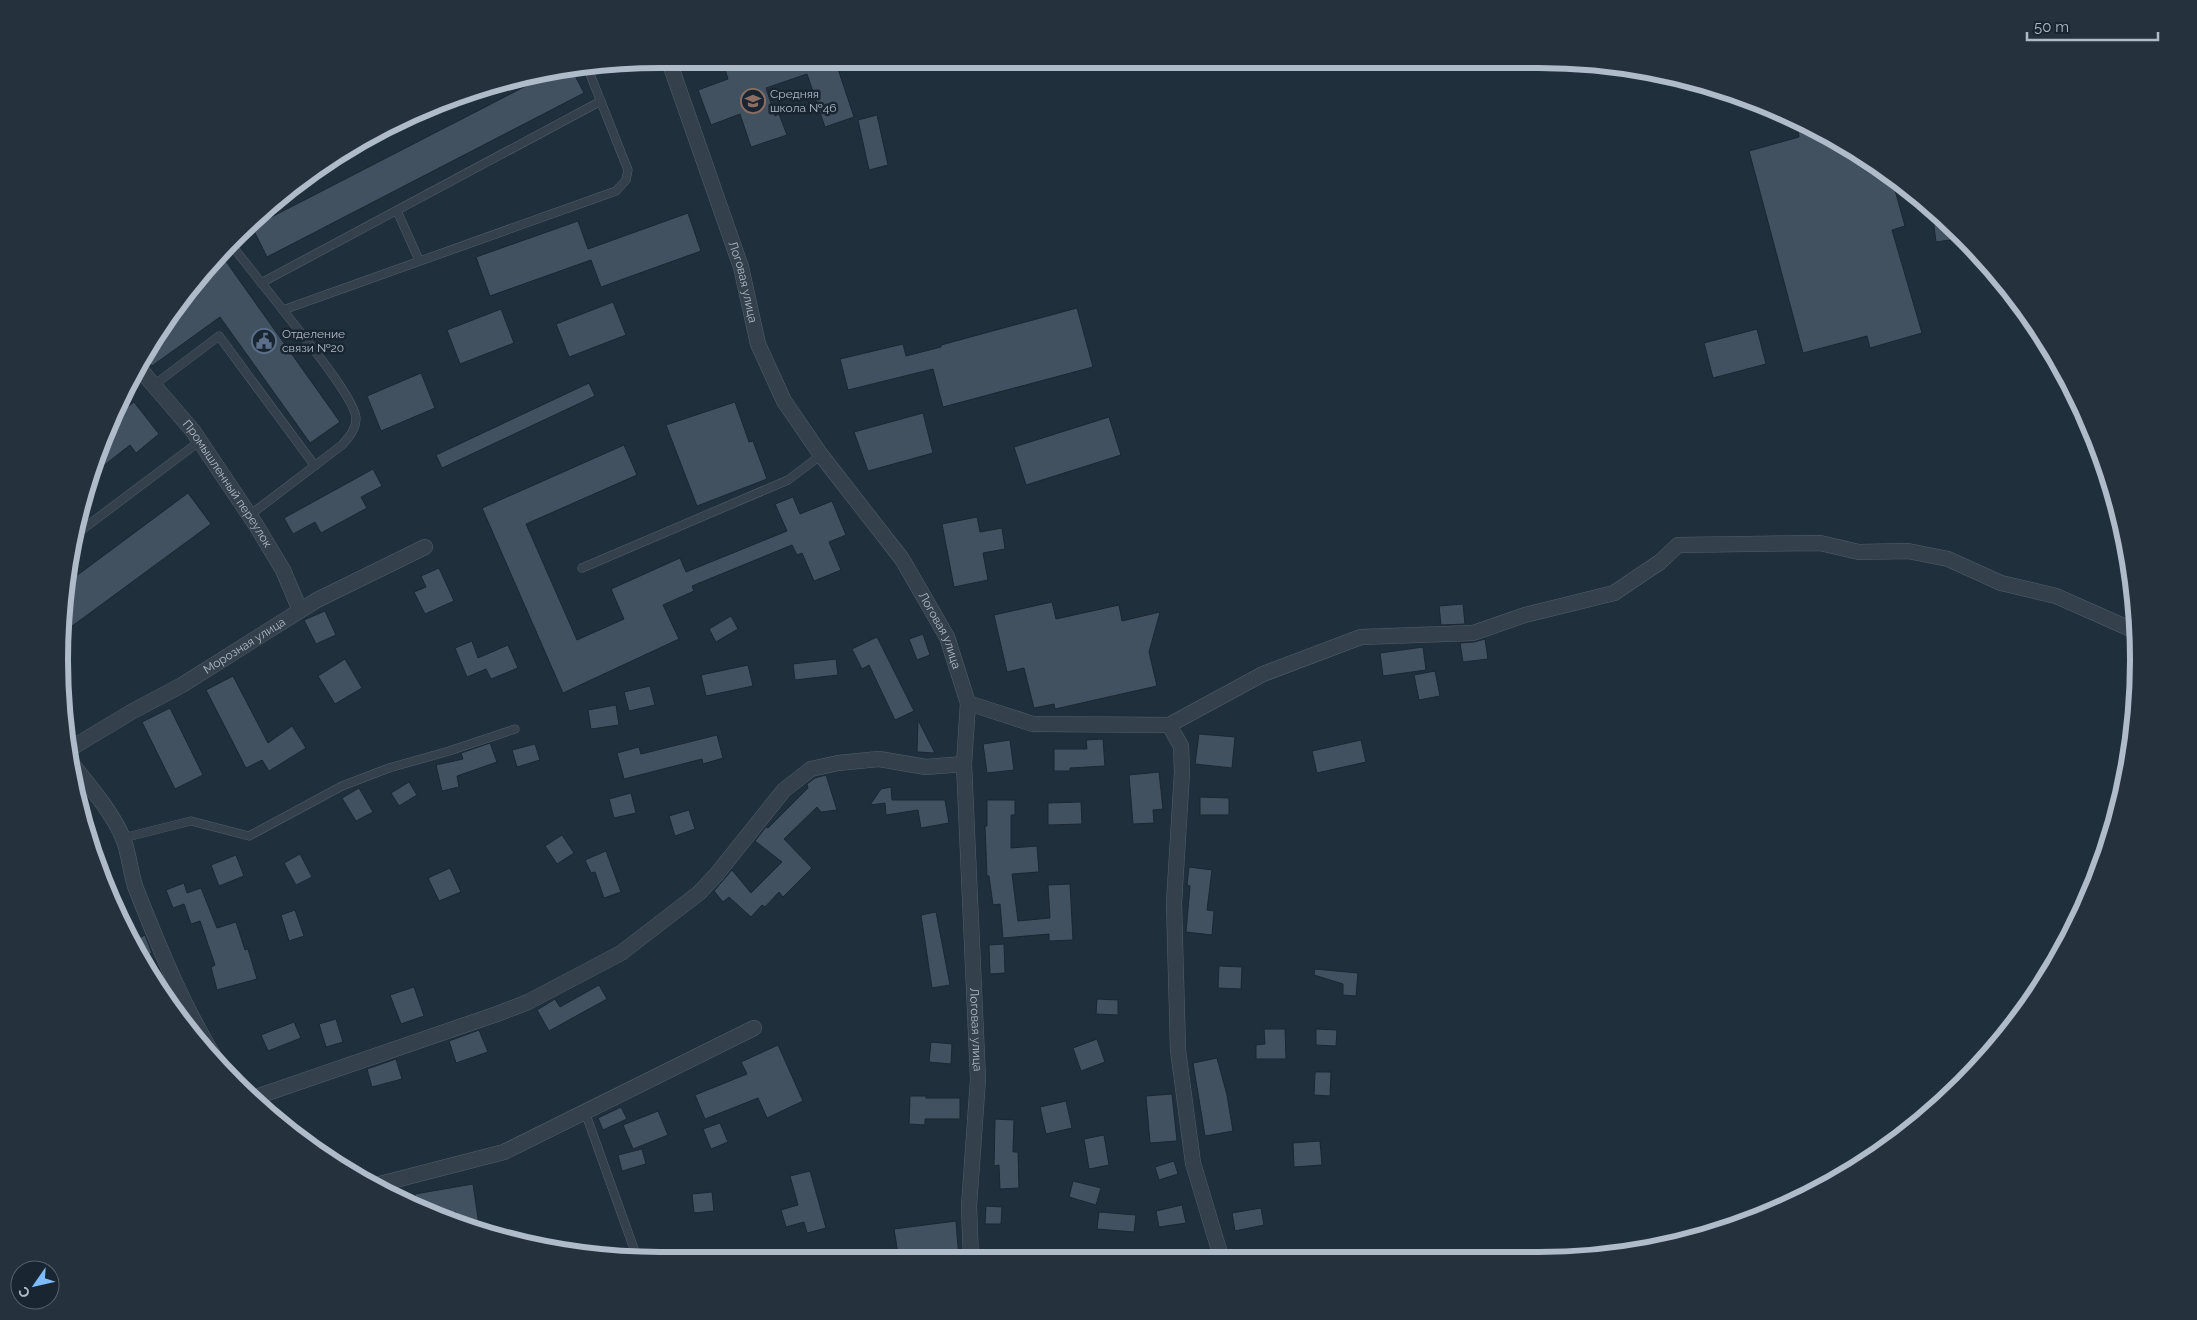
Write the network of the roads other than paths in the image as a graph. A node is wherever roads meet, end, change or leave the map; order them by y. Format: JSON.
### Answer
{"nodes":[{"id":1,"x":671,"y":68,"type":"edge"},
{"id":2,"x":589,"y":72,"type":"edge"},
{"id":3,"x":601,"y":101,"type":"junction"},
{"id":4,"x":397,"y":211,"type":"junction"},
{"id":5,"x":234,"y":248,"type":"edge"},
{"id":6,"x":419,"y":260,"type":"junction"},
{"id":7,"x":261,"y":283,"type":"junction"},
{"id":8,"x":283,"y":310,"type":"junction"},
{"id":9,"x":143,"y":372,"type":"edge"},
{"id":10,"x":154,"y":385,"type":"junction"},
{"id":11,"x":200,"y":441,"type":"junction"},
{"id":12,"x":821,"y":455,"type":"junction"},
{"id":13,"x":315,"y":466,"type":"junction"},
{"id":14,"x":250,"y":515,"type":"junction"},
{"id":15,"x":83,"y":529,"type":"edge"},
{"id":16,"x":425,"y":546,"type":"dead end"},
{"id":17,"x":582,"y":568,"type":"dead end"},
{"id":18,"x":300,"y":610,"type":"junction"},
{"id":19,"x":2128,"y":628,"type":"edge"},
{"id":20,"x":968,"y":703,"type":"junction"},
{"id":21,"x":1169,"y":725,"type":"junction"},
{"id":22,"x":515,"y":729,"type":"dead end"},
{"id":23,"x":74,"y":746,"type":"edge"},
{"id":24,"x":964,"y":764,"type":"junction"},
{"id":25,"x":78,"y":772,"type":"edge"},
{"id":26,"x":123,"y":838,"type":"junction"},
{"id":27,"x":754,"y":1028,"type":"dead end"},
{"id":28,"x":203,"y":1037,"type":"edge"},
{"id":29,"x":259,"y":1096,"type":"edge"},
{"id":30,"x":585,"y":1112,"type":"junction"},
{"id":31,"x":383,"y":1183,"type":"edge"},
{"id":32,"x":635,"y":1251,"type":"edge"},
{"id":33,"x":971,"y":1252,"type":"edge"},
{"id":34,"x":1220,"y":1252,"type":"edge"}],
"edges":[{"from":1,"to":12,"type":"street","name":"Логовая улица"},
{"from":2,"to":3,"type":"lane"},
{"from":3,"to":4,"type":"lane"},
{"from":3,"to":6,"type":"lane"},
{"from":4,"to":6,"type":"lane"},
{"from":4,"to":7,"type":"lane"},
{"from":5,"to":7,"type":"lane"},
{"from":6,"to":8,"type":"lane"},
{"from":7,"to":8,"type":"lane"},
{"from":8,"to":13,"type":"lane"},
{"from":9,"to":10,"type":"street","name":"Промышленный переулок"},
{"from":10,"to":11,"type":"street","name":"Промышленный переулок"},
{"from":10,"to":13,"type":"lane"},
{"from":11,"to":14,"type":"street","name":"Промышленный переулок"},
{"from":11,"to":15,"type":"lane"},
{"from":12,"to":17,"type":"lane"},
{"from":12,"to":20,"type":"street","name":"Логовая улица"},
{"from":13,"to":14,"type":"lane"},
{"from":14,"to":18,"type":"street","name":"Промышленный переулок"},
{"from":16,"to":18,"type":"street","name":"Морозная улица"},
{"from":18,"to":23,"type":"street","name":"Морозная улица"},
{"from":19,"to":21,"type":"street"},
{"from":20,"to":21,"type":"street"},
{"from":20,"to":24,"type":"street","name":"Логовая улица"},
{"from":21,"to":34,"type":"street"},
{"from":22,"to":26,"type":"lane"},
{"from":24,"to":29,"type":"street"},
{"from":24,"to":33,"type":"street","name":"Логовая улица"},
{"from":25,"to":26,"type":"street"},
{"from":26,"to":28,"type":"street"},
{"from":27,"to":30,"type":"street"},
{"from":30,"to":31,"type":"street"},
{"from":30,"to":32,"type":"lane"}]}
